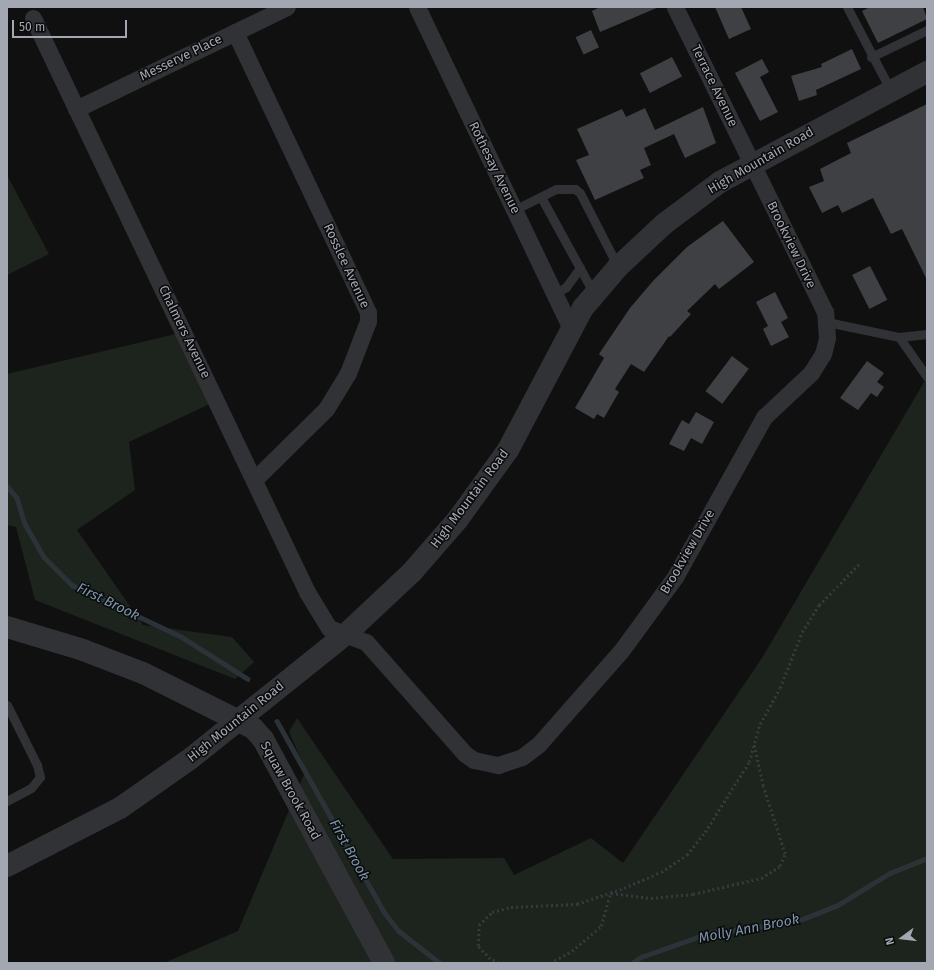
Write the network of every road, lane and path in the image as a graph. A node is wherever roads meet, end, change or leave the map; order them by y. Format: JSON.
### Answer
{"nodes":[{"id":1,"x":287,"y":7,"type":"edge"},
{"id":2,"x":417,"y":7,"type":"edge"},
{"id":3,"x":675,"y":7,"type":"edge"},
{"id":4,"x":847,"y":7,"type":"edge"},
{"id":5,"x":33,"y":18,"type":"dead end"},
{"id":6,"x":927,"y":30,"type":"edge"},
{"id":7,"x":234,"y":32,"type":"junction"},
{"id":8,"x":871,"y":57,"type":"junction"},
{"id":9,"x":927,"y":72,"type":"edge"},
{"id":10,"x":890,"y":91,"type":"junction"},
{"id":11,"x":76,"y":108,"type":"junction"},
{"id":12,"x":752,"y":164,"type":"junction"},
{"id":13,"x":541,"y":196,"type":"junction"},
{"id":14,"x":514,"y":210,"type":"junction"},
{"id":15,"x":618,"y":266,"type":"junction"},
{"id":16,"x":580,"y":268,"type":"junction"},
{"id":17,"x":554,"y":294,"type":"junction"},
{"id":18,"x":594,"y":294,"type":"junction"},
{"id":19,"x":827,"y":322,"type":"junction"},
{"id":20,"x":571,"y":329,"type":"junction"},
{"id":21,"x":927,"y":334,"type":"edge"},
{"id":22,"x":899,"y":337,"type":"junction"},
{"id":23,"x":927,"y":377,"type":"edge"},
{"id":24,"x":254,"y":480,"type":"junction"},
{"id":25,"x":859,"y":564,"type":"dead end"},
{"id":26,"x":7,"y":628,"type":"edge"},
{"id":27,"x":346,"y":634,"type":"junction"},
{"id":28,"x":7,"y":705,"type":"edge"},
{"id":29,"x":240,"y":720,"type":"junction"},
{"id":30,"x":754,"y":745,"type":"junction"},
{"id":31,"x":7,"y":801,"type":"edge"},
{"id":32,"x":7,"y":866,"type":"edge"},
{"id":33,"x":610,"y":893,"type":"junction"},
{"id":34,"x":384,"y":963,"type":"edge"},
{"id":35,"x":499,"y":963,"type":"edge"},
{"id":36,"x":550,"y":963,"type":"edge"}],
"edges":[{"from":1,"to":7,"type":"street","name":"Messerve Place"},
{"from":2,"to":14,"type":"street","name":"Rothesay Avenue"},
{"from":3,"to":12,"type":"street","name":"Terrace Avenue"},
{"from":4,"to":8,"type":"lane"},
{"from":5,"to":11,"type":"street","name":"Chalmers Avenue"},
{"from":6,"to":8,"type":"lane"},
{"from":7,"to":11,"type":"street","name":"Messerve Place"},
{"from":7,"to":24,"type":"street","name":"Rosslee Avenue"},
{"from":8,"to":10,"type":"lane"},
{"from":9,"to":10,"type":"street","name":"High Mountain Road"},
{"from":10,"to":12,"type":"street","name":"High Mountain Road"},
{"from":11,"to":24,"type":"street","name":"Chalmers Avenue"},
{"from":12,"to":15,"type":"street","name":"High Mountain Road"},
{"from":12,"to":19,"type":"street","name":"Brookview Drive"},
{"from":13,"to":14,"type":"lane"},
{"from":13,"to":15,"type":"lane"},
{"from":13,"to":16,"type":"lane"},
{"from":14,"to":17,"type":"street","name":"Rothesay Avenue"},
{"from":15,"to":18,"type":"street","name":"High Mountain Road"},
{"from":16,"to":17,"type":"lane"},
{"from":16,"to":18,"type":"lane"},
{"from":17,"to":20,"type":"street","name":"Rothesay Avenue"},
{"from":18,"to":20,"type":"street","name":"High Mountain Road"},
{"from":19,"to":22,"type":"lane"},
{"from":19,"to":27,"type":"street","name":"Brookview Drive"},
{"from":20,"to":27,"type":"street","name":"High Mountain Road"},
{"from":21,"to":22,"type":"lane"},
{"from":22,"to":23,"type":"lane"},
{"from":24,"to":27,"type":"street","name":"Chalmers Avenue"},
{"from":25,"to":30,"type":"path"},
{"from":26,"to":29,"type":"street","name":"Squaw Brook Road"},
{"from":27,"to":29,"type":"street","name":"High Mountain Road"},
{"from":28,"to":31,"type":"lane"},
{"from":29,"to":32,"type":"street","name":"High Mountain Road"},
{"from":29,"to":34,"type":"street","name":"Squaw Brook Road"},
{"from":30,"to":33,"type":"path"},
{"from":30,"to":33,"type":"path"},
{"from":33,"to":35,"type":"path"},
{"from":33,"to":36,"type":"path"}]}
